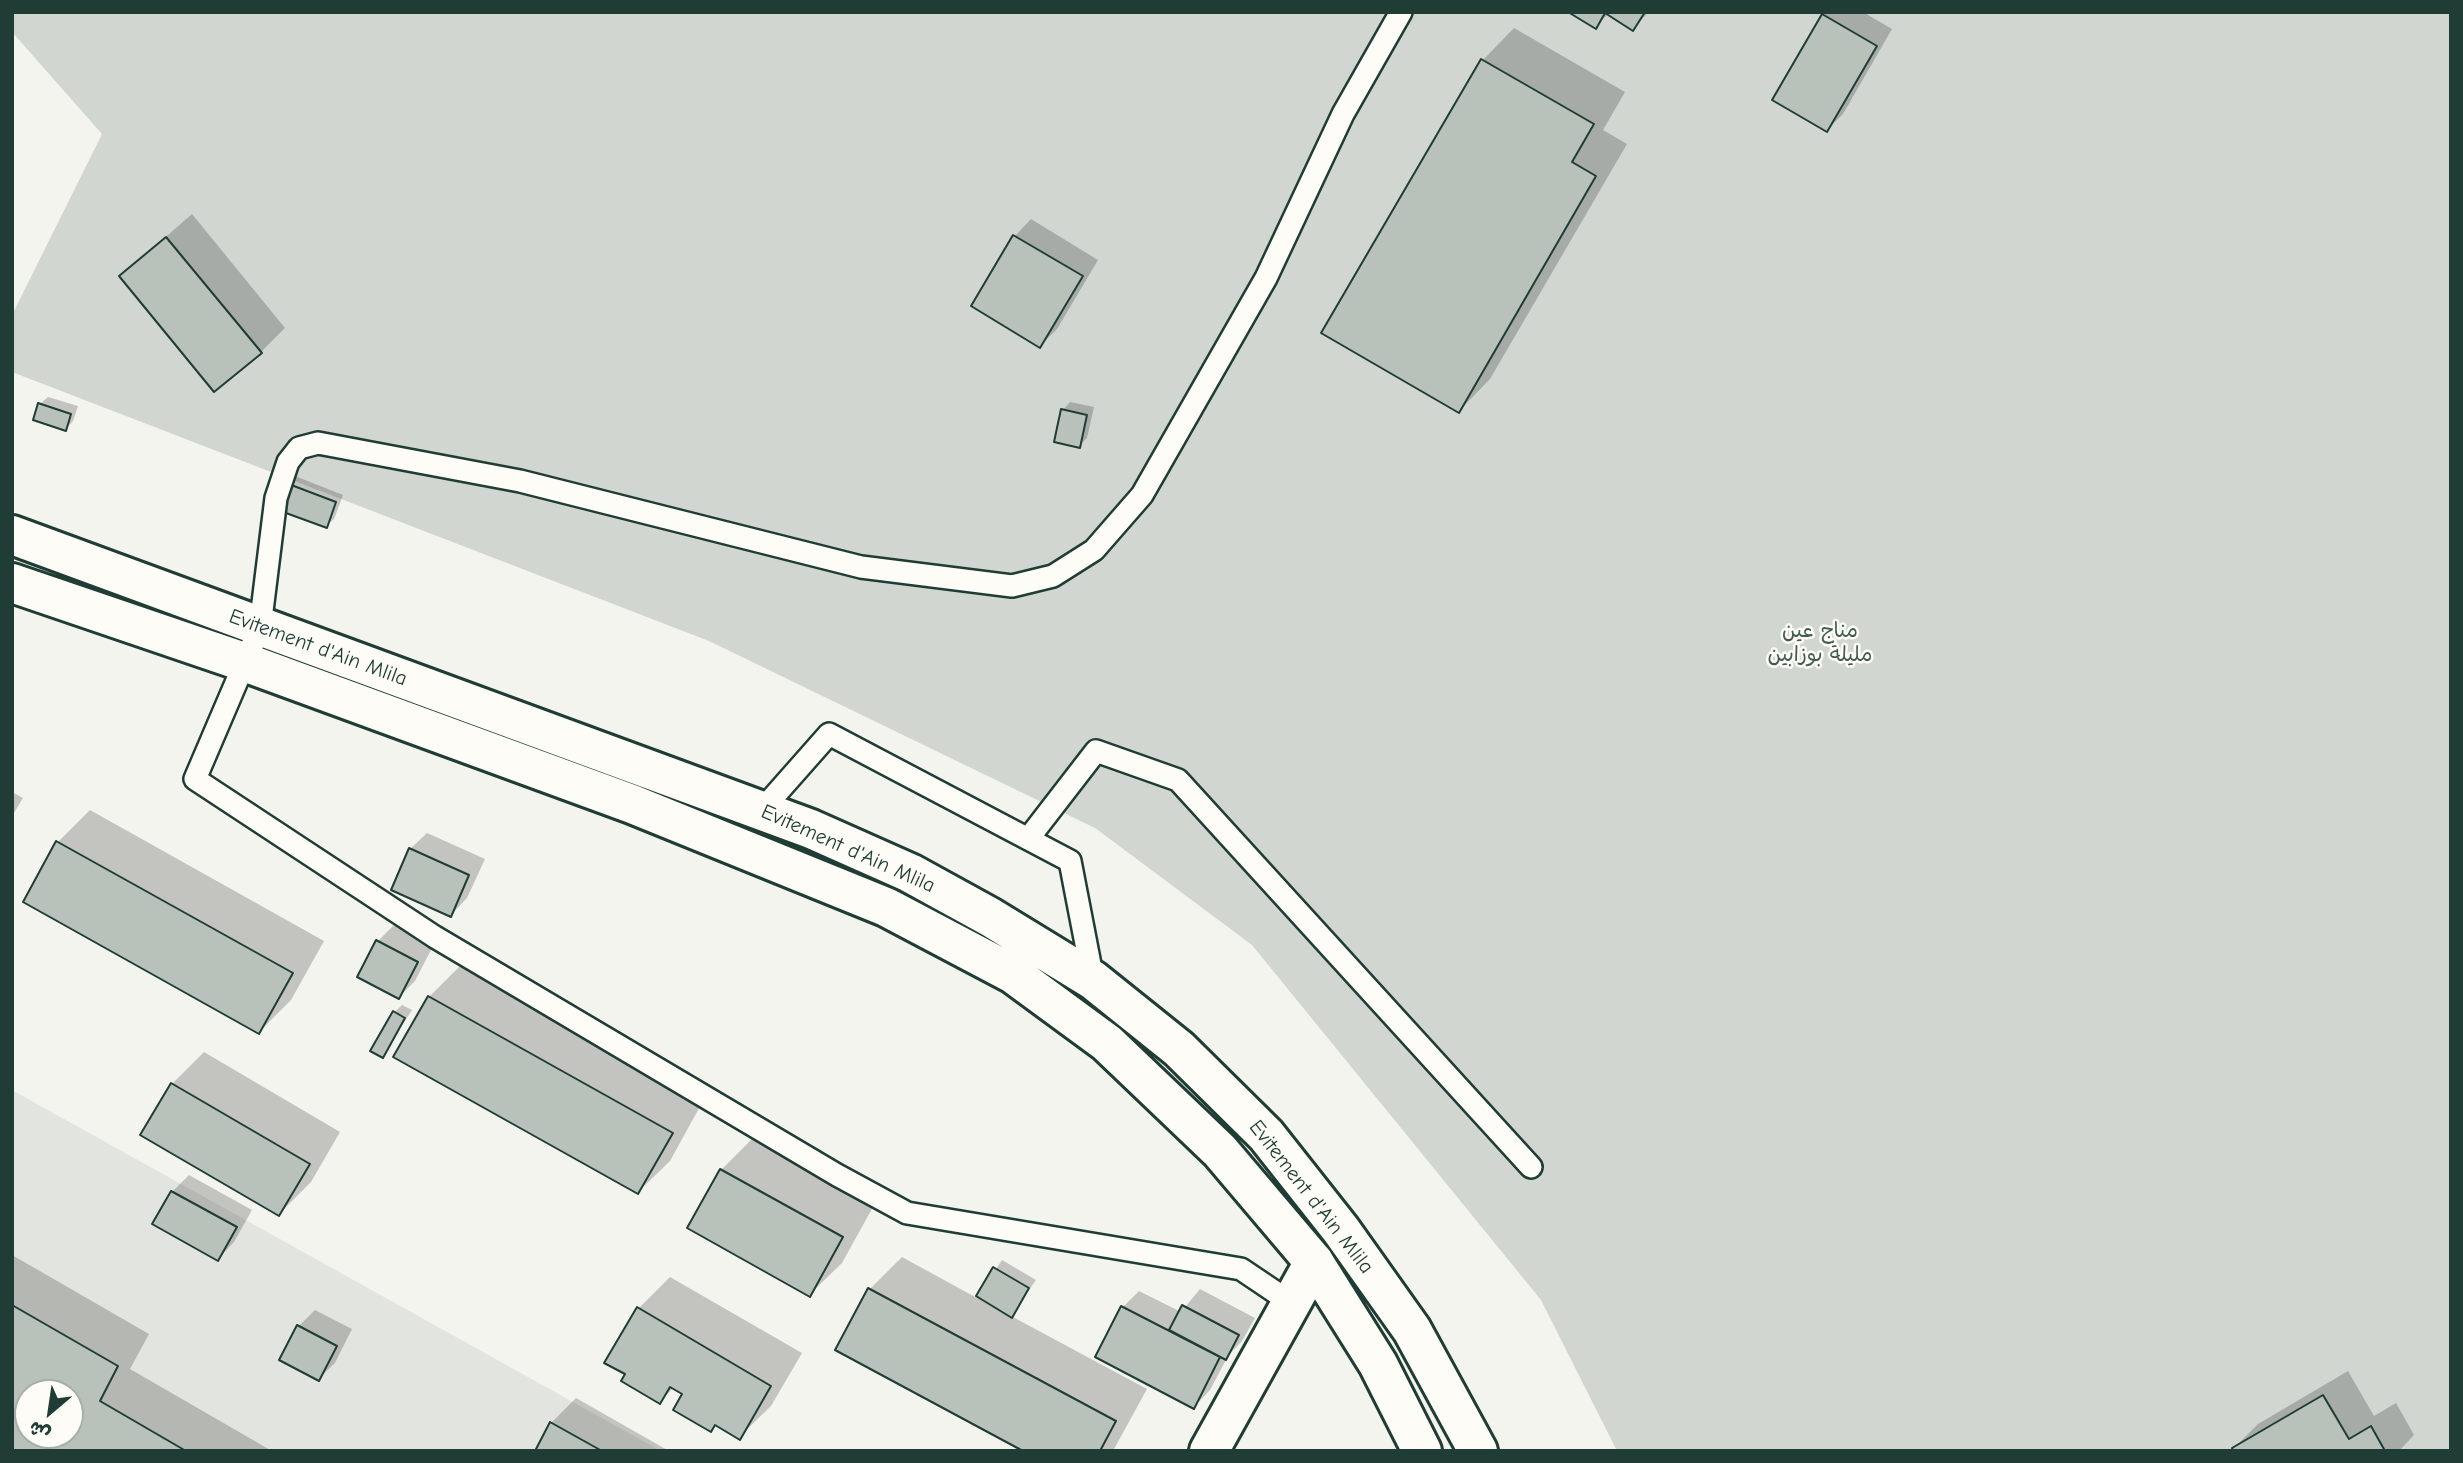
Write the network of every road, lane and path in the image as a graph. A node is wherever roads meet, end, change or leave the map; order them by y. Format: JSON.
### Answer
{"nodes":[{"id":1,"x":1401,"y":12,"type":"edge"},
{"id":2,"x":12,"y":535,"type":"edge"},
{"id":3,"x":12,"y":583,"type":"edge"},
{"id":4,"x":260,"y":627,"type":"junction"},
{"id":5,"x":247,"y":663,"type":"junction"},
{"id":6,"x":761,"y":811,"type":"junction"},
{"id":7,"x":1028,"y":839,"type":"junction"},
{"id":8,"x":1093,"y":980,"type":"junction"},
{"id":9,"x":1531,"y":1167,"type":"dead end"},
{"id":10,"x":1314,"y":1262,"type":"junction"},
{"id":11,"x":1290,"y":1302,"type":"junction"},
{"id":12,"x":1209,"y":1451,"type":"edge"},
{"id":13,"x":1422,"y":1451,"type":"edge"},
{"id":14,"x":1478,"y":1451,"type":"edge"}],
"edges":[{"from":1,"to":4,"type":"lane"},
{"from":2,"to":4,"type":"main road","name":"Evitement d'Ain Mlila"},
{"from":3,"to":5,"type":"main road","name":"Evitement d'Ain Mlila"},
{"from":4,"to":5,"type":"lane"},
{"from":4,"to":6,"type":"main road","name":"Evitement d'Ain Mlila"},
{"from":5,"to":10,"type":"main road","name":"Evitement d'Ain Mlila"},
{"from":5,"to":11,"type":"lane"},
{"from":6,"to":7,"type":"lane"},
{"from":6,"to":8,"type":"main road","name":"Evitement d'Ain Mlila"},
{"from":7,"to":8,"type":"lane"},
{"from":7,"to":9,"type":"lane"},
{"from":8,"to":14,"type":"main road","name":"Evitement d'Ain Mlila"},
{"from":10,"to":11,"type":"main road"},
{"from":10,"to":13,"type":"main road","name":"Evitement d'Ain Mlila"},
{"from":11,"to":12,"type":"main road"}]}
